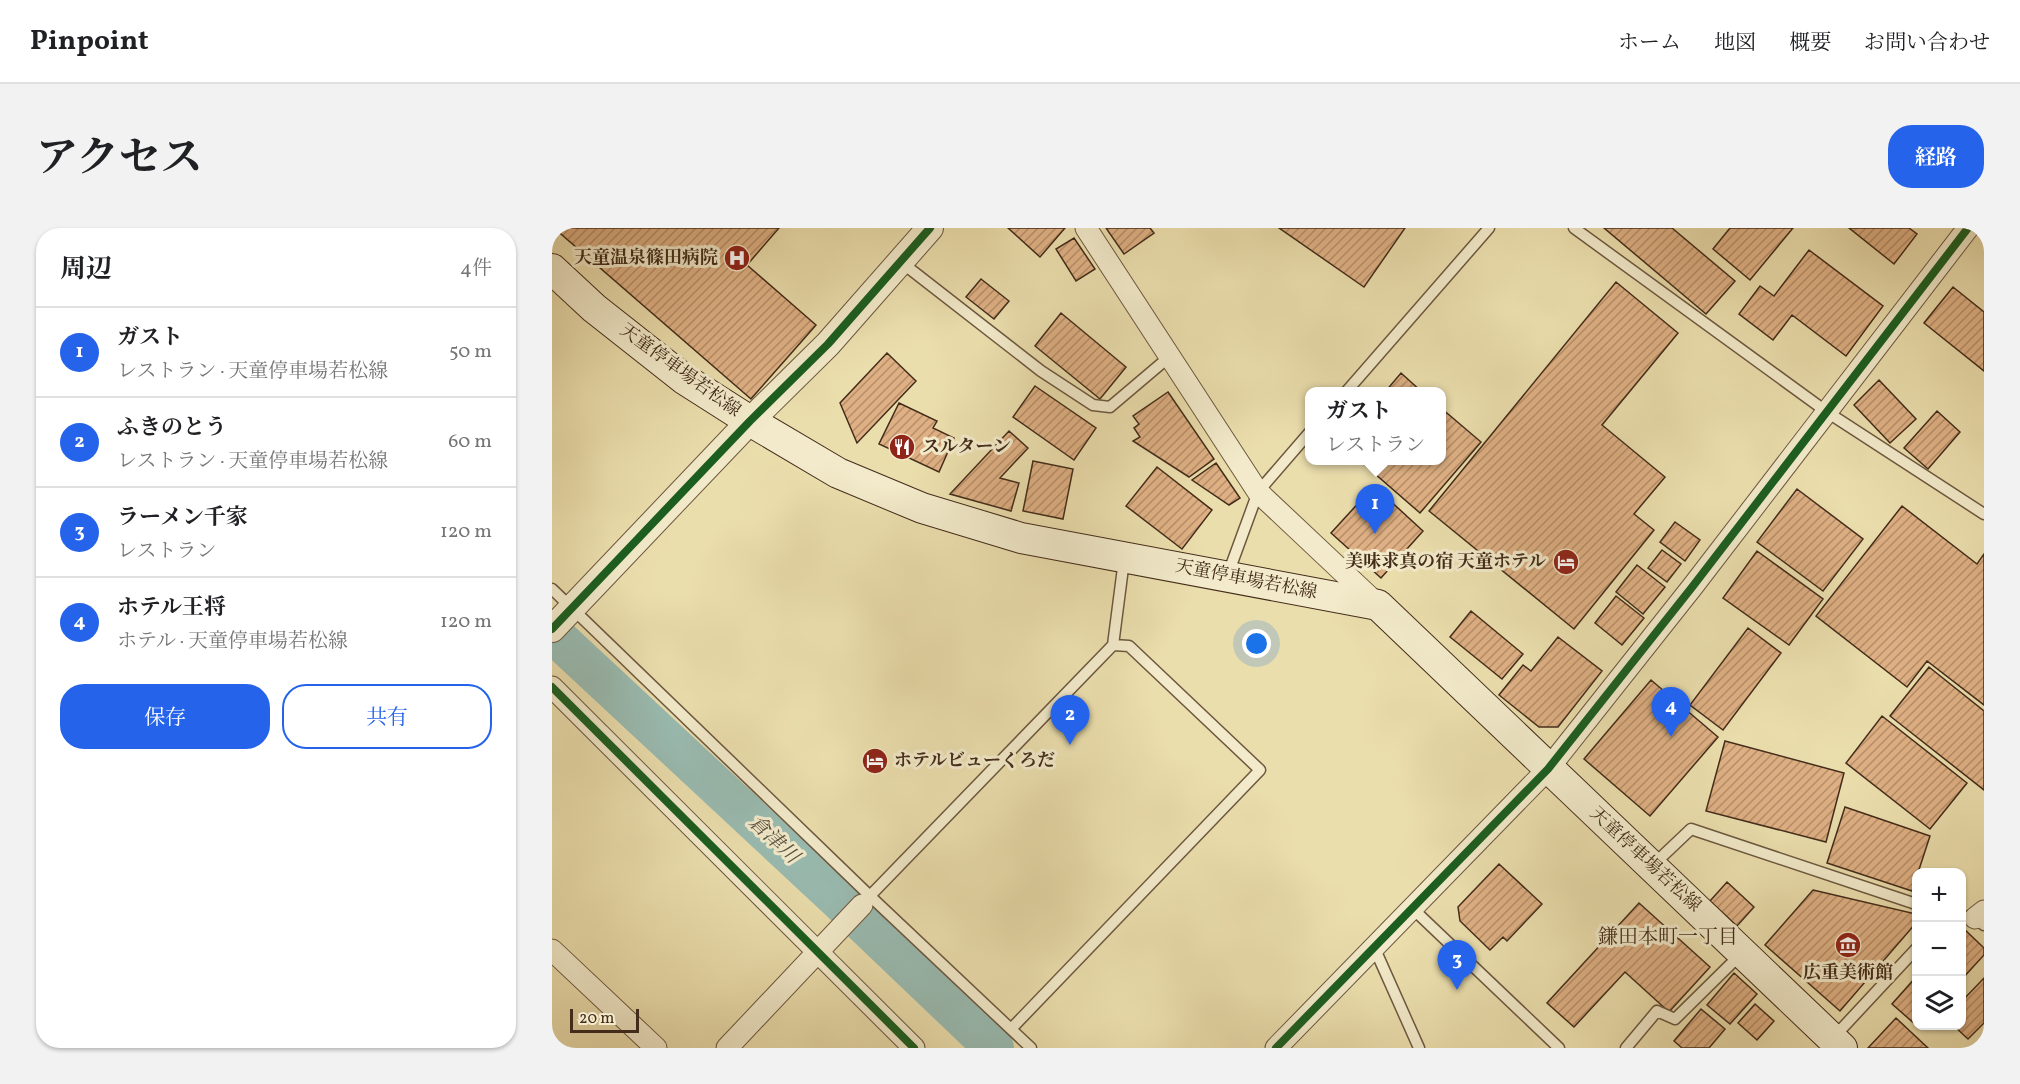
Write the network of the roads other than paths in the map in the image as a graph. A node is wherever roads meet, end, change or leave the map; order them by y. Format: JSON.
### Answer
{"nodes":[{"id":1,"x":930,"y":228,"type":"edge"},
{"id":2,"x":1086,"y":228,"type":"edge"},
{"id":3,"x":1488,"y":228,"type":"edge"},
{"id":4,"x":1574,"y":228,"type":"edge"},
{"id":5,"x":1968,"y":228,"type":"edge"},
{"id":6,"x":901,"y":262,"type":"junction"},
{"id":7,"x":552,"y":269,"type":"edge"},
{"id":8,"x":1169,"y":357,"type":"junction"},
{"id":9,"x":1350,"y":387,"type":"edge"},
{"id":10,"x":1827,"y":412,"type":"junction"},
{"id":11,"x":750,"y":422,"type":"junction"},
{"id":12,"x":1305,"y":438,"type":"edge"},
{"id":13,"x":1257,"y":492,"type":"junction"},
{"id":14,"x":1984,"y":514,"type":"edge"},
{"id":15,"x":1124,"y":557,"type":"junction"},
{"id":16,"x":1227,"y":576,"type":"junction"},
{"id":17,"x":552,"y":589,"type":"edge"},
{"id":18,"x":1378,"y":605,"type":"junction"},
{"id":19,"x":573,"y":609,"type":"junction"},
{"id":20,"x":552,"y":629,"type":"edge"},
{"id":21,"x":1113,"y":645,"type":"junction"},
{"id":22,"x":552,"y":687,"type":"edge"},
{"id":23,"x":1548,"y":769,"type":"junction"},
{"id":24,"x":1652,"y":866,"type":"junction"},
{"id":25,"x":866,"y":901,"type":"junction"},
{"id":26,"x":1912,"y":902,"type":"edge"},
{"id":27,"x":1412,"y":908,"type":"junction"},
{"id":28,"x":1374,"y":946,"type":"junction"},
{"id":29,"x":822,"y":948,"type":"junction"},
{"id":30,"x":552,"y":950,"type":"edge"},
{"id":31,"x":1742,"y":952,"type":"junction"},
{"id":32,"x":1912,"y":956,"type":"edge"},
{"id":33,"x":1011,"y":1029,"type":"junction"},
{"id":34,"x":1833,"y":1045,"type":"edge"},
{"id":35,"x":656,"y":1048,"type":"edge"},
{"id":36,"x":727,"y":1048,"type":"edge"},
{"id":37,"x":914,"y":1048,"type":"edge"},
{"id":38,"x":1031,"y":1048,"type":"edge"},
{"id":39,"x":1276,"y":1048,"type":"edge"},
{"id":40,"x":1419,"y":1048,"type":"edge"},
{"id":41,"x":1559,"y":1048,"type":"edge"},
{"id":42,"x":1626,"y":1048,"type":"edge"}],
"edges":[{"from":1,"to":6,"type":"street"},
{"from":2,"to":8,"type":"street"},
{"from":3,"to":9,"type":"lane"},
{"from":4,"to":10,"type":"lane"},
{"from":5,"to":10,"type":"street"},
{"from":6,"to":8,"type":"lane"},
{"from":6,"to":11,"type":"street"},
{"from":7,"to":11,"type":"main road","name":"天童停車場若松線"},
{"from":8,"to":13,"type":"street"},
{"from":10,"to":14,"type":"lane"},
{"from":10,"to":23,"type":"street"},
{"from":11,"to":15,"type":"main road","name":"天童停車場若松線"},
{"from":11,"to":19,"type":"street"},
{"from":12,"to":13,"type":"lane"},
{"from":13,"to":16,"type":"lane"},
{"from":13,"to":18,"type":"street"},
{"from":15,"to":16,"type":"main road","name":"天童停車場若松線"},
{"from":15,"to":21,"type":"lane"},
{"from":16,"to":18,"type":"main road","name":"天童停車場若松線"},
{"from":17,"to":19,"type":"lane"},
{"from":18,"to":23,"type":"main road","name":"天童停車場若松線"},
{"from":19,"to":20,"type":"street"},
{"from":19,"to":25,"type":"lane"},
{"from":21,"to":25,"type":"lane"},
{"from":21,"to":33,"type":"lane"},
{"from":22,"to":29,"type":"street"},
{"from":23,"to":24,"type":"main road","name":"天童停車場若松線"},
{"from":23,"to":27,"type":"street"},
{"from":24,"to":26,"type":"lane"},
{"from":24,"to":31,"type":"main road","name":"天童停車場若松線"},
{"from":25,"to":29,"type":"street"},
{"from":25,"to":33,"type":"lane"},
{"from":27,"to":28,"type":"street"},
{"from":27,"to":41,"type":"lane"},
{"from":28,"to":39,"type":"street"},
{"from":28,"to":40,"type":"lane"},
{"from":29,"to":36,"type":"street"},
{"from":29,"to":37,"type":"street"},
{"from":30,"to":35,"type":"street"},
{"from":31,"to":34,"type":"main road","name":"天童停車場若松線"},
{"from":31,"to":42,"type":"lane"},
{"from":32,"to":34,"type":"lane"},
{"from":33,"to":38,"type":"lane"}]}
